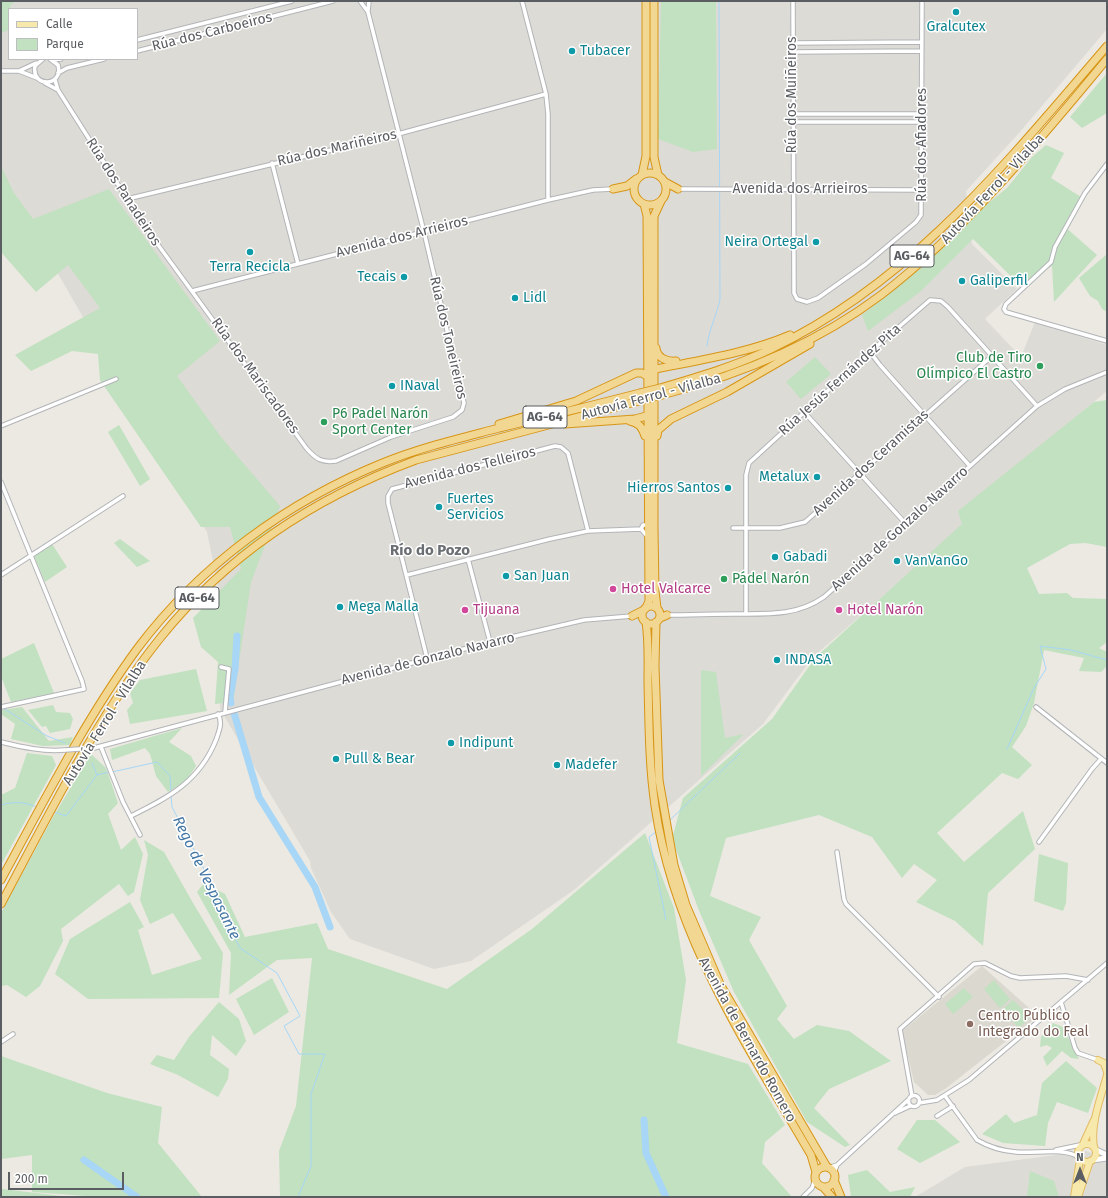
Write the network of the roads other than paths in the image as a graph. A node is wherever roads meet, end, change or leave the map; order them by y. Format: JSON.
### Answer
{"nodes":[{"id":1,"x":292,"y":1,"type":"edge"},
{"id":2,"x":333,"y":1,"type":"edge"},
{"id":3,"x":360,"y":1,"type":"edge"},
{"id":4,"x":369,"y":1,"type":"edge"},
{"id":5,"x":522,"y":1,"type":"edge"},
{"id":6,"x":646,"y":1,"type":"edge"},
{"id":7,"x":654,"y":1,"type":"edge"},
{"id":8,"x":792,"y":1,"type":"edge"},
{"id":9,"x":922,"y":1,"type":"edge"},
{"id":10,"x":368,"y":12,"type":"junction"},
{"id":11,"x":138,"y":40,"type":"edge"},
{"id":12,"x":922,"y":42,"type":"junction"},
{"id":13,"x":792,"y":43,"type":"junction"},
{"id":14,"x":806,"y":43,"type":"junction"},
{"id":15,"x":912,"y":43,"type":"junction"},
{"id":16,"x":1107,"y":46,"type":"edge"},
{"id":17,"x":912,"y":50,"type":"junction"},
{"id":18,"x":138,"y":51,"type":"edge"},
{"id":19,"x":922,"y":51,"type":"junction"},
{"id":20,"x":792,"y":52,"type":"junction"},
{"id":21,"x":802,"y":52,"type":"junction"},
{"id":22,"x":1107,"y":59,"type":"edge"},
{"id":23,"x":42,"y":60,"type":"edge"},
{"id":24,"x":52,"y":60,"type":"edge"},
{"id":25,"x":100,"y":60,"type":"edge"},
{"id":26,"x":37,"y":63,"type":"junction"},
{"id":27,"x":1,"y":71,"type":"edge"},
{"id":28,"x":19,"y":71,"type":"junction"},
{"id":29,"x":58,"y":73,"type":"junction"},
{"id":30,"x":37,"y":78,"type":"junction"},
{"id":31,"x":55,"y":80,"type":"junction"},
{"id":32,"x":44,"y":83,"type":"junction"},
{"id":33,"x":58,"y":90,"type":"junction"},
{"id":34,"x":546,"y":94,"type":"junction"},
{"id":35,"x":911,"y":113,"type":"junction"},
{"id":36,"x":792,"y":114,"type":"junction"},
{"id":37,"x":804,"y":114,"type":"junction"},
{"id":38,"x":923,"y":114,"type":"junction"},
{"id":39,"x":792,"y":122,"type":"junction"},
{"id":40,"x":803,"y":122,"type":"junction"},
{"id":41,"x":912,"y":122,"type":"junction"},
{"id":42,"x":922,"y":122,"type":"junction"},
{"id":43,"x":398,"y":134,"type":"junction"},
{"id":44,"x":272,"y":163,"type":"junction"},
{"id":45,"x":1107,"y":164,"type":"edge"},
{"id":46,"x":658,"y":175,"type":"junction"},
{"id":47,"x":640,"y":176,"type":"junction"},
{"id":48,"x":665,"y":182,"type":"junction"},
{"id":49,"x":613,"y":189,"type":"junction"},
{"id":50,"x":678,"y":189,"type":"junction"},
{"id":51,"x":793,"y":189,"type":"junction"},
{"id":52,"x":921,"y":190,"type":"junction"},
{"id":53,"x":636,"y":196,"type":"junction"},
{"id":54,"x":127,"y":199,"type":"junction"},
{"id":55,"x":663,"y":199,"type":"junction"},
{"id":56,"x":548,"y":200,"type":"junction"},
{"id":57,"x":644,"y":204,"type":"junction"},
{"id":58,"x":424,"y":232,"type":"junction"},
{"id":59,"x":298,"y":264,"type":"junction"},
{"id":60,"x":192,"y":291,"type":"junction"},
{"id":61,"x":852,"y":315,"type":"junction"},
{"id":62,"x":823,"y":320,"type":"junction"},
{"id":63,"x":651,"y":333,"type":"junction"},
{"id":64,"x":1107,"y":341,"type":"edge"},
{"id":65,"x":870,"y":352,"type":"junction"},
{"id":66,"x":992,"y":356,"type":"junction"},
{"id":67,"x":714,"y":357,"type":"junction"},
{"id":68,"x":654,"y":370,"type":"junction"},
{"id":69,"x":1107,"y":372,"type":"edge"},
{"id":70,"x":628,"y":376,"type":"junction"},
{"id":71,"x":116,"y":379,"type":"dead end"},
{"id":72,"x":649,"y":379,"type":"junction"},
{"id":73,"x":661,"y":392,"type":"junction"},
{"id":74,"x":1037,"y":406,"type":"junction"},
{"id":75,"x":805,"y":413,"type":"junction"},
{"id":76,"x":651,"y":414,"type":"junction"},
{"id":77,"x":924,"y":415,"type":"junction"},
{"id":78,"x":628,"y":420,"type":"junction"},
{"id":79,"x":672,"y":420,"type":"junction"},
{"id":80,"x":1,"y":426,"type":"edge"},
{"id":81,"x":516,"y":433,"type":"junction"},
{"id":82,"x":651,"y":452,"type":"junction"},
{"id":83,"x":319,"y":460,"type":"joint"},
{"id":84,"x":387,"y":461,"type":"junction"},
{"id":85,"x":969,"y":465,"type":"junction"},
{"id":86,"x":860,"y":473,"type":"junction"},
{"id":87,"x":1,"y":482,"type":"edge"},
{"id":88,"x":3,"y":494,"type":"edge"},
{"id":89,"x":123,"y":496,"type":"dead end"},
{"id":90,"x":906,"y":524,"type":"junction"},
{"id":91,"x":651,"y":527,"type":"junction"},
{"id":92,"x":733,"y":528,"type":"dead end"},
{"id":93,"x":641,"y":529,"type":"junction"},
{"id":94,"x":747,"y":529,"type":"junction"},
{"id":95,"x":588,"y":531,"type":"junction"},
{"id":96,"x":648,"y":537,"type":"junction"},
{"id":97,"x":32,"y":555,"type":"junction"},
{"id":98,"x":468,"y":559,"type":"junction"},
{"id":99,"x":1,"y":575,"type":"edge"},
{"id":100,"x":406,"y":575,"type":"junction"},
{"id":101,"x":746,"y":614,"type":"junction"},
{"id":102,"x":645,"y":615,"type":"junction"},
{"id":103,"x":658,"y":615,"type":"junction"},
{"id":104,"x":668,"y":615,"type":"joint"},
{"id":105,"x":632,"y":616,"type":"joint"},
{"id":106,"x":490,"y":642,"type":"junction"},
{"id":107,"x":427,"y":658,"type":"junction"},
{"id":108,"x":221,"y":667,"type":"dead end"},
{"id":109,"x":1,"y":707,"type":"edge"},
{"id":110,"x":1036,"y":707,"type":"dead end"},
{"id":111,"x":225,"y":712,"type":"junction"},
{"id":112,"x":218,"y":714,"type":"junction"},
{"id":113,"x":1,"y":742,"type":"edge"},
{"id":114,"x":102,"y":747,"type":"junction"},
{"id":115,"x":1101,"y":759,"type":"junction"},
{"id":116,"x":1107,"y":763,"type":"edge"},
{"id":117,"x":131,"y":816,"type":"junction"},
{"id":118,"x":140,"y":835,"type":"dead end"},
{"id":119,"x":1039,"y":842,"type":"dead end"},
{"id":120,"x":837,"y":852,"type":"dead end"},
{"id":121,"x":1,"y":880,"type":"edge"},
{"id":122,"x":1,"y":904,"type":"edge"},
{"id":123,"x":1107,"y":963,"type":"edge"},
{"id":124,"x":1088,"y":980,"type":"junction"},
{"id":125,"x":939,"y":997,"type":"junction"},
{"id":126,"x":1061,"y":1002,"type":"junction"},
{"id":127,"x":1054,"y":1008,"type":"junction"},
{"id":128,"x":1064,"y":1018,"type":"junction"},
{"id":129,"x":13,"y":1034,"type":"dead end"},
{"id":130,"x":1,"y":1042,"type":"edge"},
{"id":131,"x":1107,"y":1058,"type":"edge"},
{"id":132,"x":1098,"y":1060,"type":"junction"},
{"id":133,"x":1107,"y":1062,"type":"edge"},
{"id":134,"x":1107,"y":1072,"type":"edge"},
{"id":135,"x":1107,"y":1075,"type":"edge"},
{"id":136,"x":912,"y":1096,"type":"junction"},
{"id":137,"x":945,"y":1096,"type":"junction"},
{"id":138,"x":908,"y":1100,"type":"junction"},
{"id":139,"x":919,"y":1103,"type":"junction"},
{"id":140,"x":910,"y":1106,"type":"junction"},
{"id":141,"x":953,"y":1106,"type":"junction"},
{"id":142,"x":937,"y":1116,"type":"dead end"},
{"id":143,"x":1095,"y":1117,"type":"junction"},
{"id":144,"x":888,"y":1118,"type":"junction"},
{"id":145,"x":1082,"y":1145,"type":"junction"},
{"id":146,"x":1095,"y":1148,"type":"junction"},
{"id":147,"x":1045,"y":1152,"type":"junction"},
{"id":148,"x":1107,"y":1157,"type":"edge"},
{"id":149,"x":1079,"y":1158,"type":"junction"},
{"id":150,"x":1091,"y":1161,"type":"junction"},
{"id":151,"x":837,"y":1165,"type":"junction"},
{"id":152,"x":828,"y":1168,"type":"junction"},
{"id":153,"x":816,"y":1172,"type":"junction"},
{"id":154,"x":834,"y":1177,"type":"junction"},
{"id":155,"x":820,"y":1184,"type":"junction"},
{"id":156,"x":812,"y":1188,"type":"junction"},
{"id":157,"x":803,"y":1197,"type":"edge"},
{"id":158,"x":832,"y":1197,"type":"edge"},
{"id":159,"x":841,"y":1197,"type":"edge"},
{"id":160,"x":1074,"y":1197,"type":"edge"},
{"id":161,"x":1078,"y":1197,"type":"edge"}],
"edges":[{"from":1,"to":11,"type":"street","name":"Rúa dos Carboeiros"},
{"from":2,"to":18,"type":"street","name":"Rúa dos Carboeiros"},
{"from":3,"to":10,"type":"street"},
{"from":4,"to":10,"type":"street"},
{"from":5,"to":34,"type":"street"},
{"from":6,"to":47,"type":"highway"},
{"from":7,"to":46,"type":"highway"},
{"from":8,"to":13,"type":"street","name":"Rúa dos Muiñeiros"},
{"from":9,"to":12,"type":"street","name":"Rúa dos Afiadores"},
{"from":10,"to":43,"type":"street"},
{"from":12,"to":15,"type":"street"},
{"from":12,"to":19,"type":"street","name":"Rúa dos Afiadores"},
{"from":13,"to":14,"type":"street"},
{"from":13,"to":20,"type":"street","name":"Rúa dos Muiñeiros"},
{"from":14,"to":15,"type":"street"},
{"from":14,"to":21,"type":"street"},
{"from":15,"to":17,"type":"street"},
{"from":16,"to":62,"type":"highway","name":"Autovía Ferrol - Vilalba","number":"AG-64"},
{"from":17,"to":19,"type":"street"},
{"from":17,"to":21,"type":"street"},
{"from":19,"to":38,"type":"street","name":"Rúa dos Afiadores"},
{"from":20,"to":21,"type":"street"},
{"from":20,"to":36,"type":"street","name":"Rúa dos Muiñeiros"},
{"from":22,"to":61,"type":"highway","name":"Autovía Ferrol - Vilalba","number":"AG-64"},
{"from":23,"to":26,"type":"street"},
{"from":24,"to":29,"type":"street"},
{"from":25,"to":29,"type":"street"},
{"from":26,"to":28,"type":"street"},
{"from":26,"to":30,"type":"street"},
{"from":27,"to":28,"type":"street"},
{"from":28,"to":30,"type":"street"},
{"from":29,"to":31,"type":"street"},
{"from":30,"to":32,"type":"street"},
{"from":31,"to":32,"type":"street"},
{"from":31,"to":33,"type":"street","name":"Rúa dos Panadeiros"},
{"from":32,"to":33,"type":"street"},
{"from":33,"to":54,"type":"street","name":"Rúa dos Panadeiros"},
{"from":34,"to":43,"type":"street","name":"Rúa dos Mariñeiros"},
{"from":34,"to":56,"type":"street"},
{"from":35,"to":37,"type":"street"},
{"from":35,"to":38,"type":"street"},
{"from":35,"to":41,"type":"street"},
{"from":36,"to":37,"type":"street"},
{"from":36,"to":39,"type":"street","name":"Rúa dos Muiñeiros"},
{"from":37,"to":40,"type":"street"},
{"from":38,"to":42,"type":"street","name":"Rúa dos Afiadores"},
{"from":39,"to":40,"type":"street"},
{"from":39,"to":51,"type":"street","name":"Rúa dos Muiñeiros"},
{"from":40,"to":41,"type":"street"},
{"from":41,"to":42,"type":"street"},
{"from":42,"to":52,"type":"street","name":"Rúa dos Afiadores"},
{"from":43,"to":44,"type":"street","name":"Rúa dos Mariñeiros"},
{"from":43,"to":58,"type":"street"},
{"from":44,"to":54,"type":"street","name":"Rúa dos Mariñeiros"},
{"from":44,"to":59,"type":"street"},
{"from":45,"to":64,"type":"street"},
{"from":46,"to":47,"type":"highway"},
{"from":46,"to":48,"type":"highway"},
{"from":47,"to":49,"type":"highway"},
{"from":47,"to":53,"type":"highway"},
{"from":48,"to":50,"type":"highway"},
{"from":48,"to":55,"type":"highway"},
{"from":49,"to":53,"type":"highway"},
{"from":49,"to":56,"type":"street","name":"Avenida dos Arrieiros"},
{"from":50,"to":51,"type":"street","name":"Avenida dos Arrieiros"},
{"from":50,"to":55,"type":"highway"},
{"from":51,"to":52,"type":"street","name":"Avenida dos Arrieiros"},
{"from":51,"to":52,"type":"street","name":"Rúa dos Afiadores"},
{"from":53,"to":57,"type":"highway"},
{"from":54,"to":60,"type":"street","name":"Rúa dos Panadeiros"},
{"from":55,"to":57,"type":"highway"},
{"from":55,"to":63,"type":"highway","name":"Avenida de Bernardo Romero"},
{"from":56,"to":58,"type":"street","name":"Avenida dos Arrieiros"},
{"from":57,"to":63,"type":"highway","name":"Avenida de Bernardo Romero"},
{"from":58,"to":59,"type":"street","name":"Avenida dos Arrieiros"},
{"from":58,"to":83,"type":"street","name":"Rúa dos Toneireiros"},
{"from":59,"to":60,"type":"street","name":"Avenida dos Arrieiros"},
{"from":60,"to":83,"type":"street","name":"Rúa dos Mariscadores"},
{"from":61,"to":73,"type":"highway","name":"Autovía Ferrol - Vilalba","number":"AG-64"},
{"from":61,"to":79,"type":"highway"},
{"from":62,"to":67,"type":"highway"},
{"from":62,"to":73,"type":"highway","name":"Autovía Ferrol - Vilalba","number":"AG-64"},
{"from":63,"to":67,"type":"highway"},
{"from":63,"to":68,"type":"highway","name":"Avenida de Bernardo Romero"},
{"from":63,"to":70,"type":"highway"},
{"from":63,"to":72,"type":"highway","name":"Avenida de Bernardo Romero"},
{"from":65,"to":66,"type":"street","name":"Rúa Jesús Fernández Pita"},
{"from":65,"to":75,"type":"street","name":"Rúa Jesús Fernández Pita"},
{"from":65,"to":77,"type":"street"},
{"from":66,"to":74,"type":"street","name":"Rúa Jesús Fernández Pita"},
{"from":66,"to":77,"type":"street","name":"Avenida dos Ceramistas"},
{"from":67,"to":68,"type":"highway"},
{"from":68,"to":72,"type":"highway","name":"Avenida de Bernardo Romero"},
{"from":69,"to":74,"type":"street","name":"Avenida de Gonzalo Navarro"},
{"from":70,"to":72,"type":"highway"},
{"from":70,"to":84,"type":"highway"},
{"from":71,"to":80,"type":"street"},
{"from":72,"to":76,"type":"highway","name":"Avenida de Bernardo Romero"},
{"from":73,"to":81,"type":"highway","name":"Autovía Ferrol - Vilalba","number":"AG-64","bridge":true},
{"from":73,"to":84,"type":"highway","name":"Autovía Ferrol - Vilalba","number":"AG-64","bridge":true},
{"from":74,"to":85,"type":"street","name":"Avenida de Gonzalo Navarro"},
{"from":75,"to":86,"type":"street"},
{"from":75,"to":94,"type":"street","name":"Rúa Jesús Fernández Pita"},
{"from":76,"to":78,"type":"highway"},
{"from":76,"to":79,"type":"highway"},
{"from":76,"to":82,"type":"highway","name":"Avenida de Bernardo Romero"},
{"from":77,"to":85,"type":"street"},
{"from":77,"to":86,"type":"street","name":"Avenida dos Ceramistas"},
{"from":78,"to":81,"type":"highway"},
{"from":78,"to":82,"type":"highway"},
{"from":79,"to":82,"type":"highway"},
{"from":81,"to":122,"type":"highway","name":"Autovía Ferrol - Vilalba","number":"AG-64"},
{"from":82,"to":91,"type":"highway","name":"Avenida de Bernardo Romero"},
{"from":84,"to":121,"type":"highway","name":"Autovía Ferrol - Vilalba","number":"AG-64"},
{"from":85,"to":90,"type":"street","name":"Avenida de Gonzalo Navarro"},
{"from":86,"to":90,"type":"street"},
{"from":86,"to":94,"type":"street","name":"Avenida dos Ceramistas"},
{"from":87,"to":88,"type":"street"},
{"from":88,"to":97,"type":"street"},
{"from":89,"to":97,"type":"street"},
{"from":90,"to":101,"type":"street","name":"Avenida de Gonzalo Navarro"},
{"from":91,"to":93,"type":"street"},
{"from":91,"to":96,"type":"highway","name":"Avenida de Bernardo Romero"},
{"from":91,"to":103,"type":"highway","name":"Avenida de Bernardo Romero"},
{"from":92,"to":94,"type":"street","name":"Avenida dos Ceramistas"},
{"from":93,"to":95,"type":"street"},
{"from":93,"to":96,"type":"street"},
{"from":94,"to":101,"type":"street","name":"Rúa Jesús Fernández Pita"},
{"from":95,"to":98,"type":"street"},
{"from":95,"to":100,"type":"street","name":"Avenida dos Telleiros"},
{"from":96,"to":102,"type":"highway","name":"Avenida de Bernardo Romero"},
{"from":97,"to":99,"type":"street"},
{"from":97,"to":109,"type":"street"},
{"from":98,"to":100,"type":"street"},
{"from":98,"to":106,"type":"street"},
{"from":100,"to":107,"type":"street","name":"Avenida dos Telleiros"},
{"from":101,"to":104,"type":"street","name":"Avenida de Gonzalo Navarro"},
{"from":102,"to":103,"type":"highway"},
{"from":102,"to":103,"type":"highway"},
{"from":102,"to":105,"type":"highway"},
{"from":102,"to":153,"type":"highway","name":"Avenida de Bernardo Romero"},
{"from":103,"to":104,"type":"highway"},
{"from":103,"to":152,"type":"highway","name":"Avenida de Bernardo Romero"},
{"from":105,"to":106,"type":"street","name":"Avenida de Gonzalo Navarro"},
{"from":106,"to":107,"type":"street","name":"Avenida de Gonzalo Navarro"},
{"from":107,"to":111,"type":"street","name":"Avenida de Gonzalo Navarro"},
{"from":108,"to":111,"type":"street"},
{"from":110,"to":115,"type":"street"},
{"from":111,"to":112,"type":"street","name":"Avenida de Gonzalo Navarro"},
{"from":112,"to":114,"type":"street","name":"Avenida de Gonzalo Navarro"},
{"from":112,"to":117,"type":"street"},
{"from":113,"to":114,"type":"street","name":"Avenida de Gonzalo Navarro","bridge":true},
{"from":114,"to":117,"type":"street"},
{"from":115,"to":116,"type":"street"},
{"from":115,"to":119,"type":"street"},
{"from":117,"to":118,"type":"street"},
{"from":120,"to":125,"type":"street"},
{"from":123,"to":124,"type":"street"},
{"from":124,"to":125,"type":"street"},
{"from":124,"to":126,"type":"street"},
{"from":125,"to":136,"type":"street"},
{"from":126,"to":127,"type":"street"},
{"from":126,"to":128,"type":"street"},
{"from":127,"to":128,"type":"street"},
{"from":127,"to":137,"type":"street"},
{"from":128,"to":132,"type":"street"},
{"from":129,"to":130,"type":"street"},
{"from":131,"to":132,"type":"main road"},
{"from":132,"to":133,"type":"main road"},
{"from":132,"to":134,"type":"main road"},
{"from":135,"to":143,"type":"main road"},
{"from":136,"to":138,"type":"street"},
{"from":136,"to":139,"type":"street"},
{"from":137,"to":139,"type":"street"},
{"from":137,"to":141,"type":"street"},
{"from":138,"to":140,"type":"street"},
{"from":138,"to":144,"type":"street"},
{"from":139,"to":140,"type":"street"},
{"from":140,"to":144,"type":"street"},
{"from":141,"to":142,"type":"street"},
{"from":141,"to":147,"type":"street"},
{"from":143,"to":145,"type":"main road"},
{"from":143,"to":146,"type":"main road"},
{"from":144,"to":151,"type":"street"},
{"from":145,"to":146,"type":"main road"},
{"from":145,"to":147,"type":"street"},
{"from":145,"to":149,"type":"main road"},
{"from":146,"to":148,"type":"main road"},
{"from":146,"to":150,"type":"main road"},
{"from":147,"to":149,"type":"street"},
{"from":148,"to":150,"type":"main road"},
{"from":149,"to":150,"type":"main road"},
{"from":149,"to":160,"type":"main road"},
{"from":150,"to":161,"type":"main road"},
{"from":151,"to":152,"type":"street"},
{"from":151,"to":154,"type":"street"},
{"from":152,"to":153,"type":"highway"},
{"from":152,"to":154,"type":"highway"},
{"from":153,"to":155,"type":"highway"},
{"from":154,"to":155,"type":"highway"},
{"from":154,"to":159,"type":"highway"},
{"from":155,"to":156,"type":"street"},
{"from":155,"to":156,"type":"street"},
{"from":155,"to":158,"type":"highway"},
{"from":156,"to":157,"type":"street"}]}
